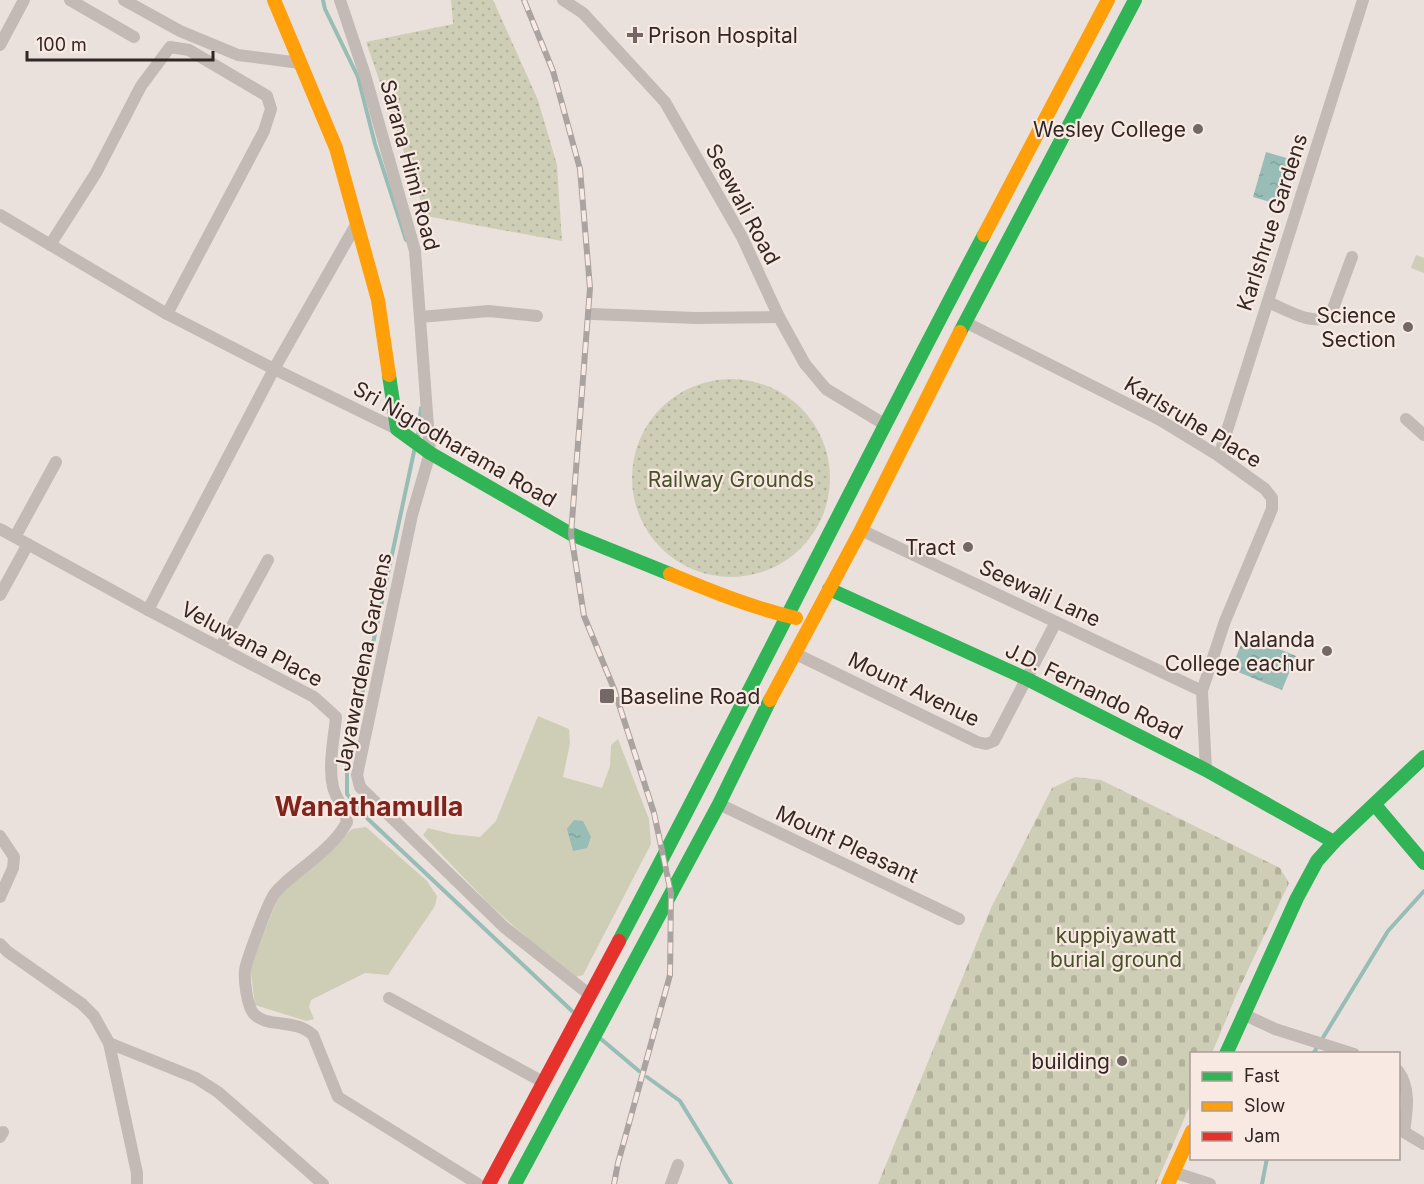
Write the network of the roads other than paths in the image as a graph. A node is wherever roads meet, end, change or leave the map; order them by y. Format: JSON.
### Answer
{"nodes":[{"id":1,"x":24,"y":0,"type":"edge"},
{"id":2,"x":70,"y":0,"type":"edge"},
{"id":3,"x":124,"y":0,"type":"edge"},
{"id":4,"x":274,"y":0,"type":"edge"},
{"id":5,"x":340,"y":0,"type":"edge"},
{"id":6,"x":563,"y":0,"type":"edge"},
{"id":7,"x":1108,"y":0,"type":"edge"},
{"id":8,"x":1135,"y":0,"type":"edge"},
{"id":9,"x":1363,"y":0,"type":"edge"},
{"id":10,"x":134,"y":37,"type":"dead end"},
{"id":11,"x":0,"y":45,"type":"edge"},
{"id":12,"x":300,"y":63,"type":"junction"},
{"id":13,"x":0,"y":215,"type":"edge"},
{"id":14,"x":357,"y":223,"type":"junction"},
{"id":15,"x":50,"y":244,"type":"junction"},
{"id":16,"x":1352,"y":257,"type":"dead end"},
{"id":17,"x":1268,"y":302,"type":"junction"},
{"id":18,"x":167,"y":314,"type":"junction"},
{"id":19,"x":592,"y":314,"type":"dead end"},
{"id":20,"x":537,"y":316,"type":"dead end"},
{"id":21,"x":420,"y":317,"type":"junction"},
{"id":22,"x":779,"y":317,"type":"junction"},
{"id":23,"x":965,"y":322,"type":"junction"},
{"id":24,"x":274,"y":369,"type":"junction"},
{"id":25,"x":1406,"y":419,"type":"dead end"},
{"id":26,"x":884,"y":424,"type":"junction"},
{"id":27,"x":400,"y":433,"type":"junction"},
{"id":28,"x":1424,"y":435,"type":"edge"},
{"id":29,"x":427,"y":450,"type":"junction"},
{"id":30,"x":1218,"y":456,"type":"junction"},
{"id":31,"x":56,"y":462,"type":"dead end"},
{"id":32,"x":0,"y":529,"type":"edge"},
{"id":33,"x":861,"y":530,"type":"junction"},
{"id":34,"x":15,"y":537,"type":"junction"},
{"id":35,"x":28,"y":544,"type":"junction"},
{"id":36,"x":268,"y":560,"type":"dead end"},
{"id":37,"x":829,"y":589,"type":"junction"},
{"id":38,"x":0,"y":595,"type":"edge"},
{"id":39,"x":148,"y":610,"type":"junction"},
{"id":40,"x":786,"y":615,"type":"junction"},
{"id":41,"x":811,"y":622,"type":"junction"},
{"id":42,"x":1056,"y":622,"type":"junction"},
{"id":43,"x":220,"y":648,"type":"junction"},
{"id":44,"x":794,"y":653,"type":"junction"},
{"id":45,"x":1027,"y":680,"type":"junction"},
{"id":46,"x":1202,"y":691,"type":"junction"},
{"id":47,"x":1424,"y":757,"type":"edge"},
{"id":48,"x":1206,"y":770,"type":"junction"},
{"id":49,"x":718,"y":804,"type":"junction"},
{"id":50,"x":1375,"y":805,"type":"junction"},
{"id":51,"x":0,"y":836,"type":"edge"},
{"id":52,"x":1334,"y":842,"type":"junction"},
{"id":53,"x":1424,"y":863,"type":"edge"},
{"id":54,"x":0,"y":897,"type":"edge"},
{"id":55,"x":959,"y":919,"type":"dead end"},
{"id":56,"x":0,"y":944,"type":"edge"},
{"id":57,"x":590,"y":995,"type":"junction"},
{"id":58,"x":389,"y":998,"type":"dead end"},
{"id":59,"x":1243,"y":1014,"type":"junction"},
{"id":60,"x":109,"y":1043,"type":"junction"},
{"id":61,"x":1226,"y":1052,"type":"edge"},
{"id":62,"x":1350,"y":1052,"type":"edge"},
{"id":63,"x":1400,"y":1074,"type":"edge"},
{"id":64,"x":543,"y":1082,"type":"junction"},
{"id":65,"x":1401,"y":1131,"type":"edge"},
{"id":66,"x":1190,"y":1133,"type":"edge"},
{"id":67,"x":1424,"y":1144,"type":"edge"},
{"id":68,"x":678,"y":1165,"type":"dead end"},
{"id":69,"x":1170,"y":1178,"type":"edge"},
{"id":70,"x":137,"y":1184,"type":"edge"},
{"id":71,"x":323,"y":1184,"type":"edge"},
{"id":72,"x":478,"y":1184,"type":"edge"},
{"id":73,"x":489,"y":1184,"type":"edge"},
{"id":74,"x":515,"y":1184,"type":"edge"},
{"id":75,"x":671,"y":1184,"type":"edge"},
{"id":76,"x":1210,"y":1184,"type":"edge"}],
"edges":[{"from":1,"to":11,"type":"street"},
{"from":2,"to":10,"type":"street"},
{"from":3,"to":12,"type":"street"},
{"from":4,"to":12,"type":"main road"},
{"from":5,"to":21,"type":"street","name":"Sarana Himi Road"},
{"from":6,"to":22,"type":"street","name":"Seewali Road"},
{"from":7,"to":26,"type":"main road"},
{"from":8,"to":23,"type":"main road"},
{"from":9,"to":17,"type":"street","name":"Karlshrue Gardens"},
{"from":12,"to":14,"type":"main road"},
{"from":13,"to":15,"type":"street","name":"Sri Nigrodharama Road"},
{"from":14,"to":24,"type":"street"},
{"from":14,"to":27,"type":"main road"},
{"from":15,"to":18,"type":"street","name":"Sri Nigrodharama Road"},
{"from":15,"to":18,"type":"street"},
{"from":16,"to":17,"type":"street"},
{"from":17,"to":30,"type":"street","name":"Karlshrue Gardens"},
{"from":18,"to":24,"type":"street","name":"Sri Nigrodharama Road"},
{"from":19,"to":22,"type":"street"},
{"from":20,"to":21,"type":"street"},
{"from":21,"to":29,"type":"street","name":"Sarana Himi Road"},
{"from":22,"to":26,"type":"street","name":"Seewali Road"},
{"from":23,"to":30,"type":"street","name":"Karlsruhe Place"},
{"from":23,"to":33,"type":"main road"},
{"from":24,"to":27,"type":"street","name":"Sri Nigrodharama Road"},
{"from":24,"to":39,"type":"street"},
{"from":25,"to":28,"type":"street"},
{"from":26,"to":40,"type":"main road"},
{"from":27,"to":29,"type":"main road","name":"Sri Nigrodharama Road"},
{"from":29,"to":40,"type":"main road","name":"Sri Nigrodharama Road"},
{"from":29,"to":57,"type":"street","name":"Jayawardena Gardens"},
{"from":30,"to":46,"type":"street","name":"Karlsruhe Place"},
{"from":31,"to":34,"type":"street"},
{"from":32,"to":34,"type":"street","name":"Veluwana Place"},
{"from":33,"to":37,"type":"main road"},
{"from":33,"to":42,"type":"street","name":"Seewali Lane"},
{"from":34,"to":35,"type":"street","name":"Veluwana Place"},
{"from":35,"to":38,"type":"street"},
{"from":35,"to":39,"type":"street","name":"Veluwana Place"},
{"from":36,"to":43,"type":"street"},
{"from":37,"to":41,"type":"main road"},
{"from":37,"to":45,"type":"main road","name":"J.D. Fernando Road"},
{"from":39,"to":43,"type":"street","name":"Veluwana Place"},
{"from":40,"to":41,"type":"main road","name":"Sri Nigrodharama Road"},
{"from":40,"to":57,"type":"main road"},
{"from":41,"to":44,"type":"main road"},
{"from":42,"to":45,"type":"street","name":"Mount Avenue"},
{"from":42,"to":46,"type":"street","name":"Seewali Lane"},
{"from":43,"to":72,"type":"street","name":"Veluwana Place"},
{"from":44,"to":45,"type":"street","name":"Mount Avenue"},
{"from":44,"to":49,"type":"main road"},
{"from":45,"to":48,"type":"main road","name":"J.D. Fernando Road"},
{"from":46,"to":48,"type":"street","name":"Karlsruhe Place"},
{"from":47,"to":50,"type":"main road"},
{"from":48,"to":52,"type":"main road","name":"J.D. Fernando Road"},
{"from":49,"to":55,"type":"street","name":"Mount Pleasant"},
{"from":49,"to":74,"type":"main road"},
{"from":50,"to":52,"type":"main road"},
{"from":50,"to":53,"type":"main road"},
{"from":51,"to":54,"type":"street"},
{"from":52,"to":59,"type":"main road"},
{"from":56,"to":60,"type":"street"},
{"from":57,"to":64,"type":"main road"},
{"from":58,"to":64,"type":"street"},
{"from":59,"to":61,"type":"main road"},
{"from":59,"to":62,"type":"street"},
{"from":60,"to":70,"type":"street"},
{"from":60,"to":71,"type":"street"},
{"from":63,"to":65,"type":"street"},
{"from":64,"to":73,"type":"main road"},
{"from":65,"to":67,"type":"street"},
{"from":66,"to":69,"type":"main road"},
{"from":68,"to":75,"type":"street"},
{"from":69,"to":76,"type":"street"}]}
